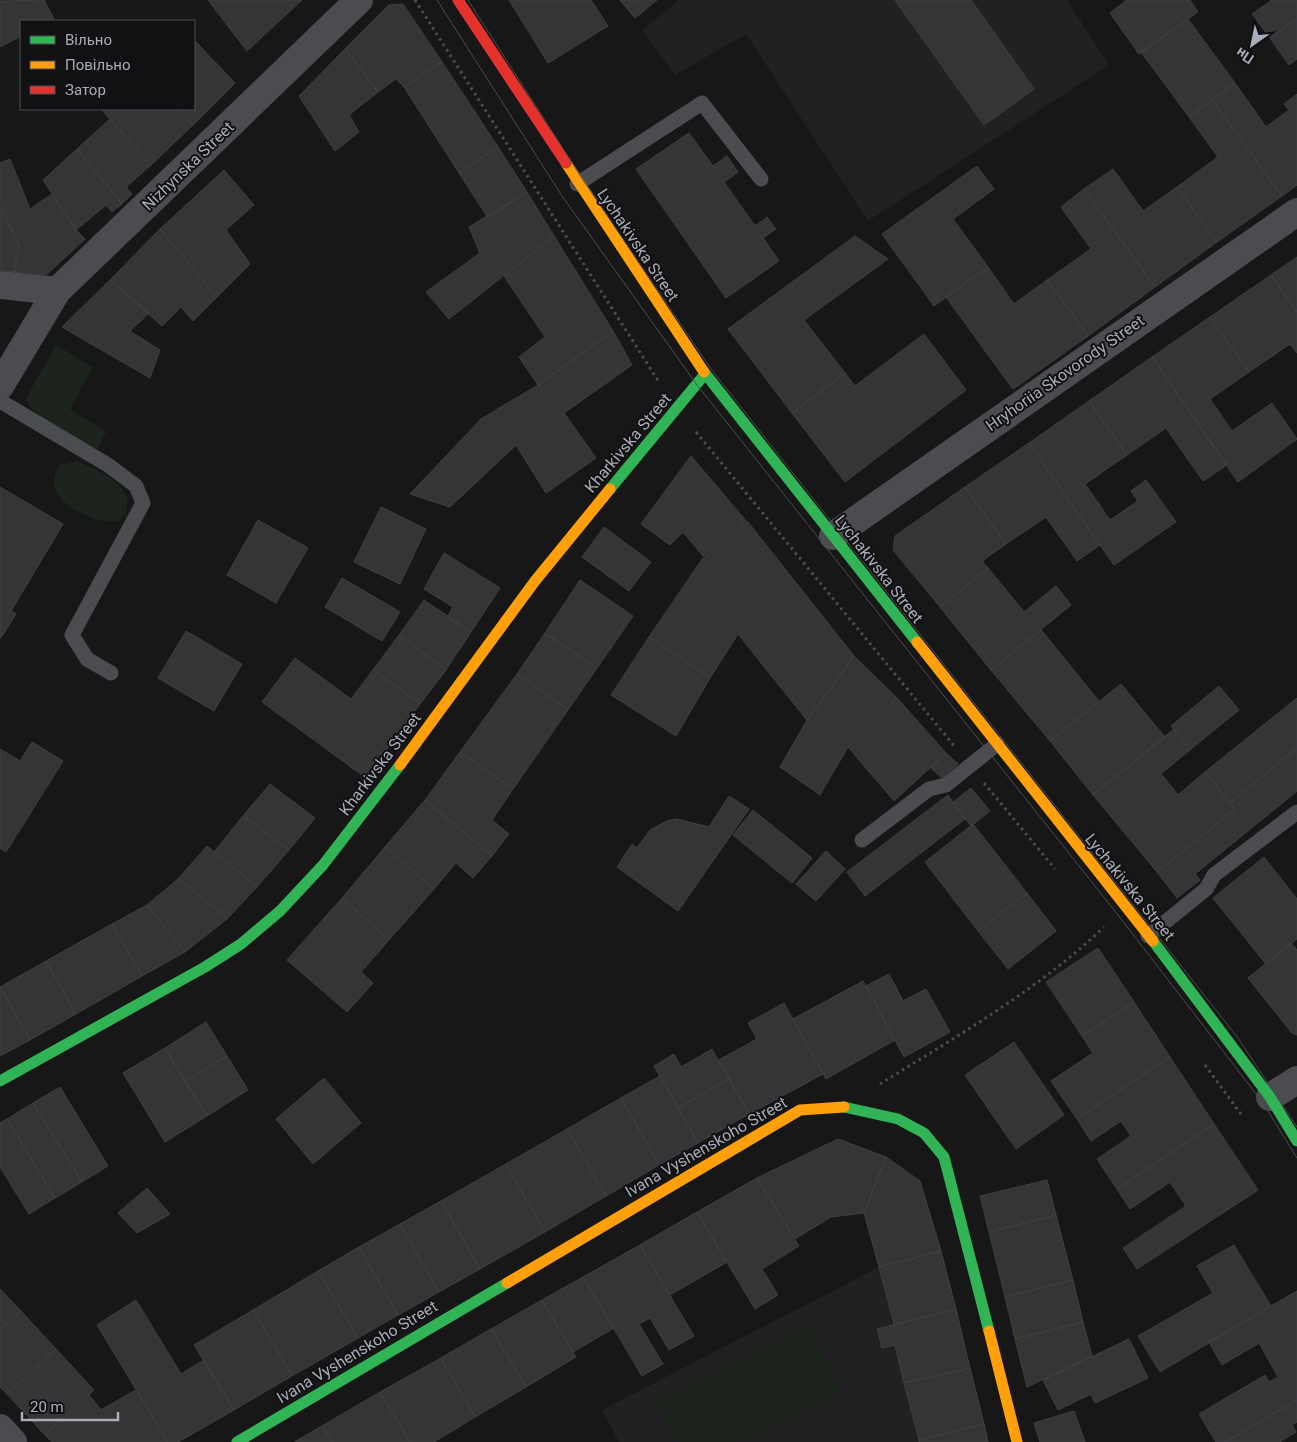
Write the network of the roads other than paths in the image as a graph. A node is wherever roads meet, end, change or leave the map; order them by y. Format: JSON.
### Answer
{"nodes":[{"id":1,"x":359,"y":0,"type":"edge"},
{"id":2,"x":458,"y":0,"type":"edge"},
{"id":3,"x":761,"y":180,"type":"dead end"},
{"id":4,"x":578,"y":184,"type":"junction"},
{"id":5,"x":1297,"y":212,"type":"edge"},
{"id":6,"x":0,"y":285,"type":"edge"},
{"id":7,"x":57,"y":291,"type":"junction"},
{"id":8,"x":705,"y":374,"type":"junction"},
{"id":9,"x":0,"y":386,"type":"edge"},
{"id":10,"x":0,"y":401,"type":"edge"},
{"id":11,"x":833,"y":536,"type":"junction"},
{"id":12,"x":112,"y":673,"type":"dead end"},
{"id":13,"x":997,"y":744,"type":"junction"},
{"id":14,"x":1297,"y":812,"type":"edge"},
{"id":15,"x":862,"y":840,"type":"dead end"},
{"id":16,"x":1148,"y":936,"type":"junction"},
{"id":17,"x":1297,"y":1080,"type":"edge"},
{"id":18,"x":0,"y":1081,"type":"edge"},
{"id":19,"x":1270,"y":1097,"type":"junction"},
{"id":20,"x":1297,"y":1141,"type":"edge"},
{"id":21,"x":0,"y":1428,"type":"edge"},
{"id":22,"x":14,"y":1442,"type":"edge"},
{"id":23,"x":237,"y":1442,"type":"edge"},
{"id":24,"x":1017,"y":1442,"type":"edge"}],
"edges":[{"from":1,"to":7,"type":"street","name":"Nizhynska Street"},
{"from":2,"to":4,"type":"street","name":"Lychakivska Street"},
{"from":3,"to":4,"type":"lane"},
{"from":4,"to":8,"type":"street","name":"Lychakivska Street"},
{"from":5,"to":11,"type":"street","name":"Hryhoriia Skovorody Street"},
{"from":6,"to":7,"type":"street"},
{"from":7,"to":9,"type":"street","name":"Nizhynska Street"},
{"from":8,"to":11,"type":"street","name":"Lychakivska Street"},
{"from":8,"to":18,"type":"street","name":"Kharkivska Street"},
{"from":10,"to":12,"type":"lane"},
{"from":11,"to":13,"type":"street","name":"Lychakivska Street"},
{"from":13,"to":15,"type":"lane"},
{"from":13,"to":16,"type":"street","name":"Lychakivska Street"},
{"from":14,"to":16,"type":"lane"},
{"from":16,"to":19,"type":"street","name":"Lychakivska Street"},
{"from":17,"to":19,"type":"street"},
{"from":19,"to":20,"type":"street","name":"Lychakivska Street"},
{"from":21,"to":22,"type":"street"},
{"from":23,"to":24,"type":"street","name":"Ivana Vyshenskoho Street"}]}
